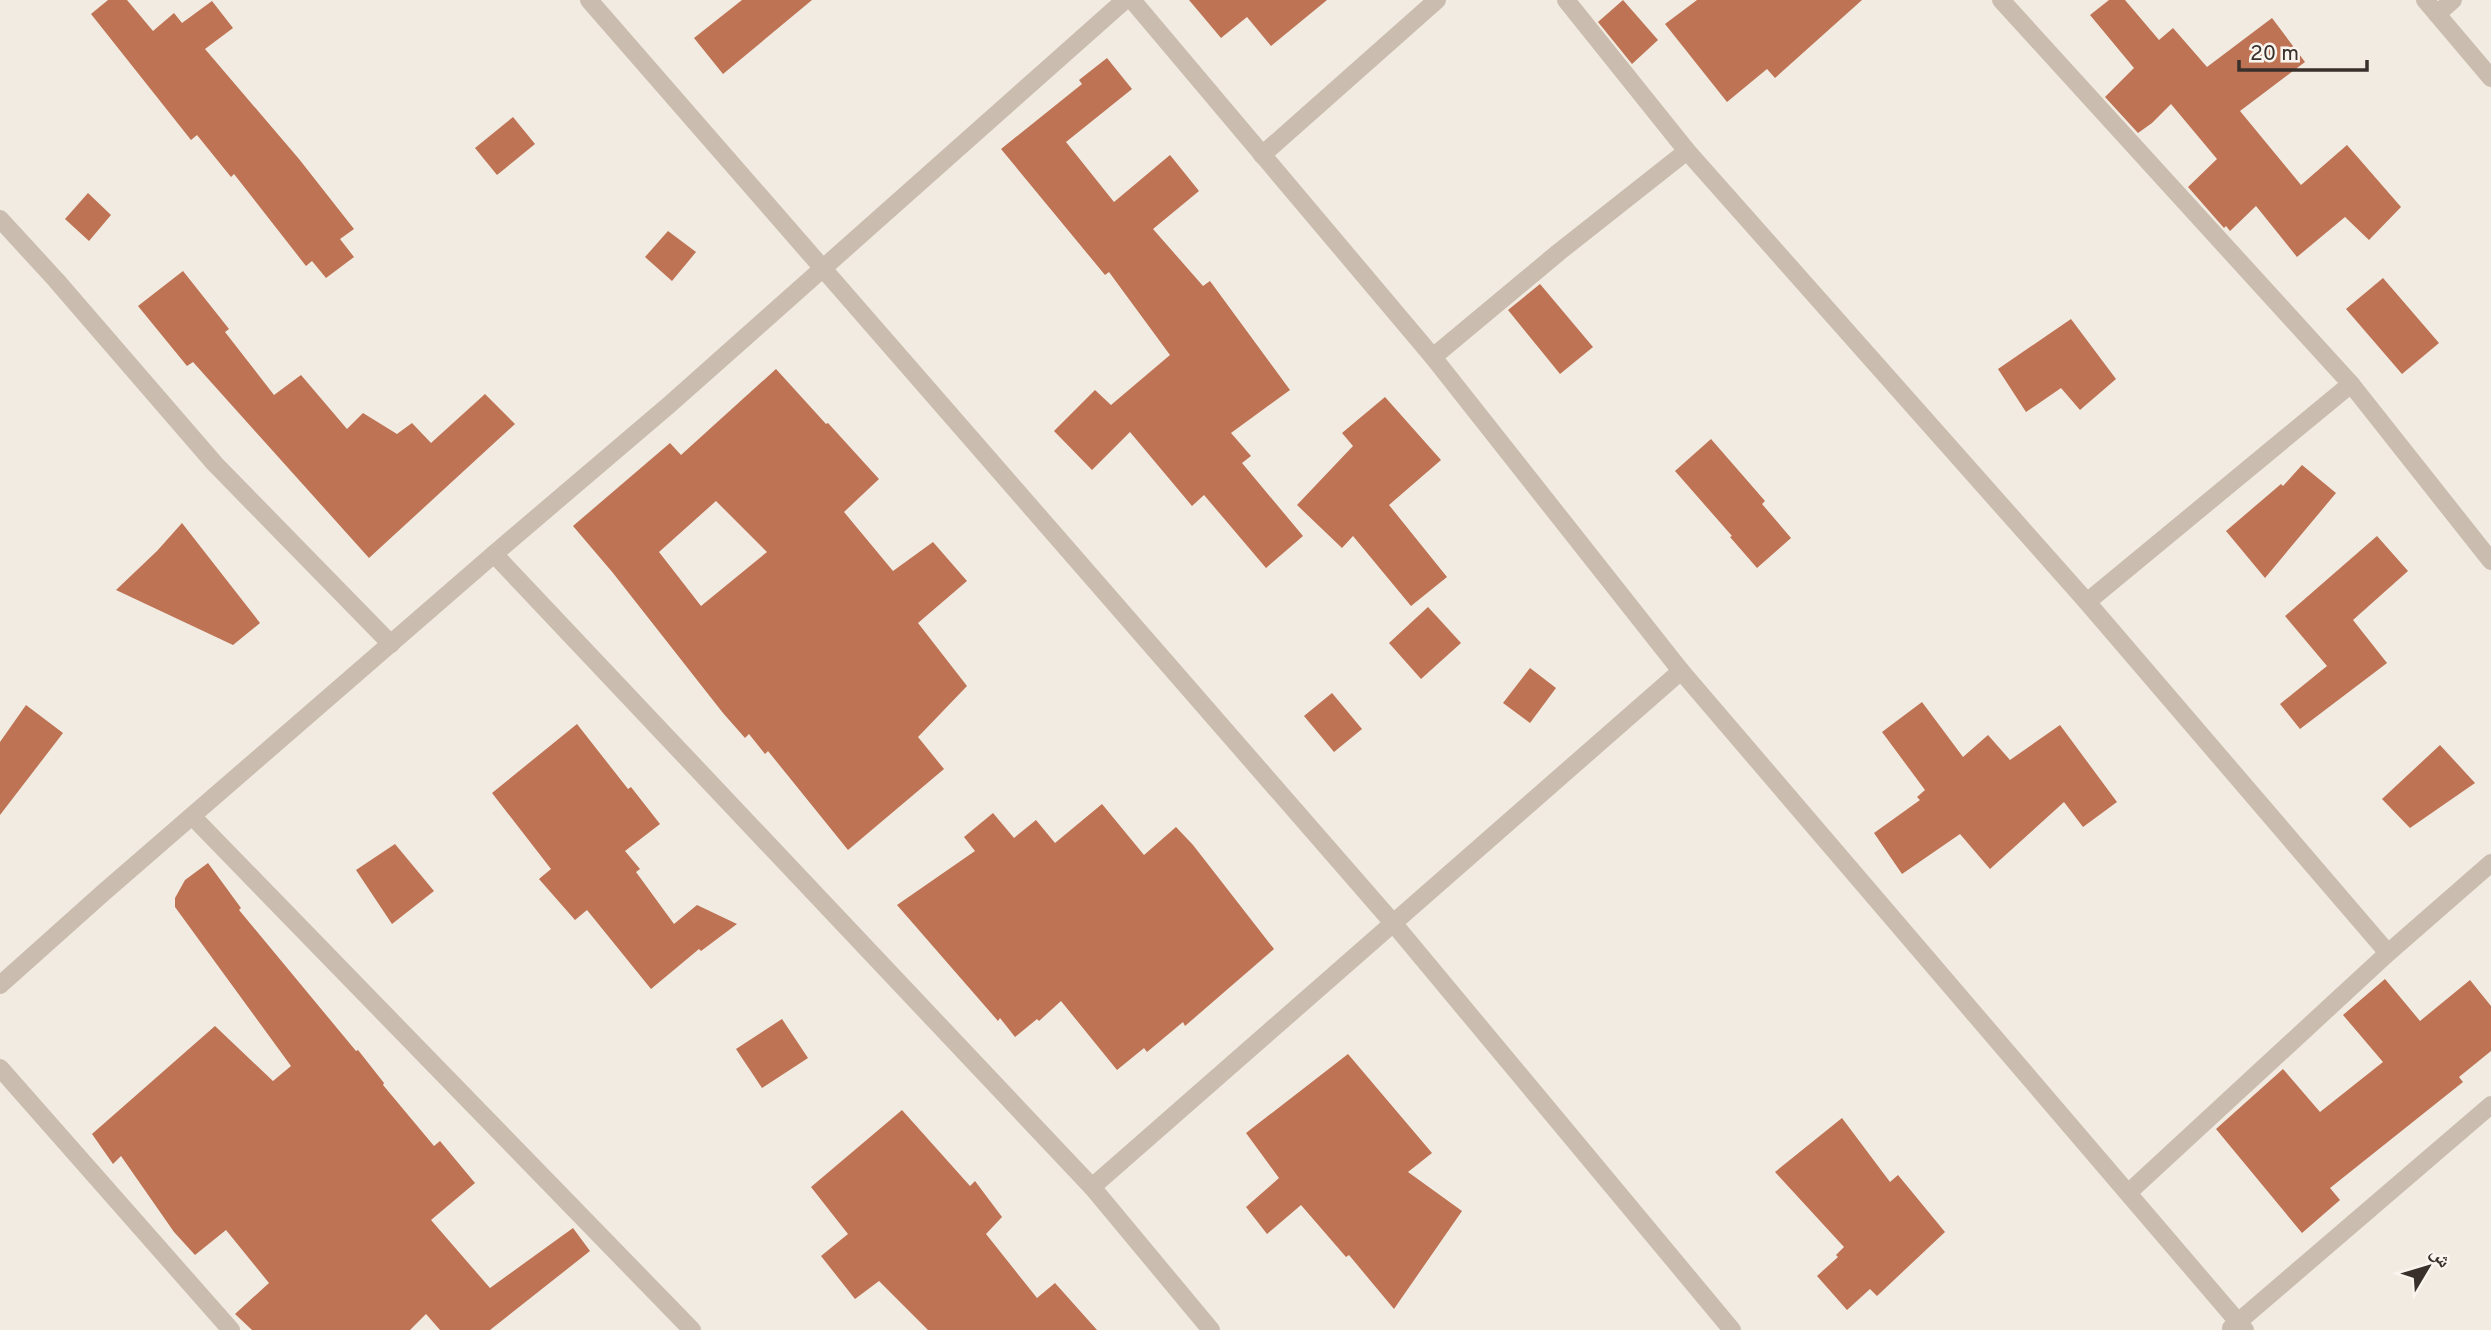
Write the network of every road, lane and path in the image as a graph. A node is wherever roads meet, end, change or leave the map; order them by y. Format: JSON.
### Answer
{"nodes":[{"id":1,"x":589,"y":0,"type":"edge"},
{"id":2,"x":1125,"y":0,"type":"edge"},
{"id":3,"x":1132,"y":0,"type":"edge"},
{"id":4,"x":1437,"y":0,"type":"edge"},
{"id":5,"x":1566,"y":0,"type":"edge"},
{"id":6,"x":2001,"y":0,"type":"edge"},
{"id":7,"x":2425,"y":0,"type":"edge"},
{"id":8,"x":2453,"y":0,"type":"edge"},
{"id":9,"x":2437,"y":14,"type":"junction"},
{"id":10,"x":2491,"y":78,"type":"edge"},
{"id":11,"x":1687,"y":151,"type":"junction"},
{"id":12,"x":1262,"y":155,"type":"junction"},
{"id":13,"x":0,"y":219,"type":"edge"},
{"id":14,"x":824,"y":267,"type":"junction"},
{"id":15,"x":1433,"y":357,"type":"junction"},
{"id":16,"x":2351,"y":384,"type":"junction"},
{"id":17,"x":2487,"y":548,"type":"edge"},
{"id":18,"x":494,"y":554,"type":"junction"},
{"id":19,"x":2087,"y":602,"type":"junction"},
{"id":20,"x":391,"y":644,"type":"junction"},
{"id":21,"x":1681,"y":671,"type":"junction"},
{"id":22,"x":191,"y":816,"type":"junction"},
{"id":23,"x":2491,"y":863,"type":"edge"},
{"id":24,"x":1394,"y":924,"type":"junction"},
{"id":25,"x":2388,"y":953,"type":"junction"},
{"id":26,"x":0,"y":985,"type":"edge"},
{"id":27,"x":0,"y":1068,"type":"edge"},
{"id":28,"x":2491,"y":1105,"type":"edge"},
{"id":29,"x":1092,"y":1187,"type":"junction"},
{"id":30,"x":2129,"y":1193,"type":"junction"},
{"id":31,"x":2238,"y":1327,"type":"edge"},
{"id":32,"x":231,"y":1330,"type":"edge"},
{"id":33,"x":692,"y":1330,"type":"edge"},
{"id":34,"x":1211,"y":1330,"type":"edge"},
{"id":35,"x":1732,"y":1330,"type":"edge"}],
"edges":[{"from":1,"to":14,"type":"street"},
{"from":2,"to":14,"type":"street"},
{"from":3,"to":12,"type":"street"},
{"from":4,"to":12,"type":"street"},
{"from":5,"to":11,"type":"street"},
{"from":6,"to":16,"type":"street"},
{"from":7,"to":9,"type":"street"},
{"from":8,"to":9,"type":"street"},
{"from":9,"to":10,"type":"street"},
{"from":11,"to":15,"type":"street"},
{"from":11,"to":19,"type":"street"},
{"from":12,"to":15,"type":"street"},
{"from":13,"to":20,"type":"street"},
{"from":14,"to":18,"type":"street"},
{"from":14,"to":24,"type":"street"},
{"from":15,"to":21,"type":"street"},
{"from":16,"to":17,"type":"street"},
{"from":16,"to":19,"type":"street"},
{"from":18,"to":20,"type":"street"},
{"from":18,"to":29,"type":"street"},
{"from":19,"to":25,"type":"street"},
{"from":20,"to":22,"type":"street"},
{"from":21,"to":24,"type":"street"},
{"from":21,"to":30,"type":"street"},
{"from":22,"to":26,"type":"street"},
{"from":22,"to":33,"type":"street"},
{"from":23,"to":25,"type":"street"},
{"from":24,"to":29,"type":"street"},
{"from":24,"to":35,"type":"street"},
{"from":25,"to":30,"type":"street"},
{"from":27,"to":32,"type":"street"},
{"from":28,"to":31,"type":"street"},
{"from":29,"to":34,"type":"street"},
{"from":30,"to":31,"type":"street"}]}
